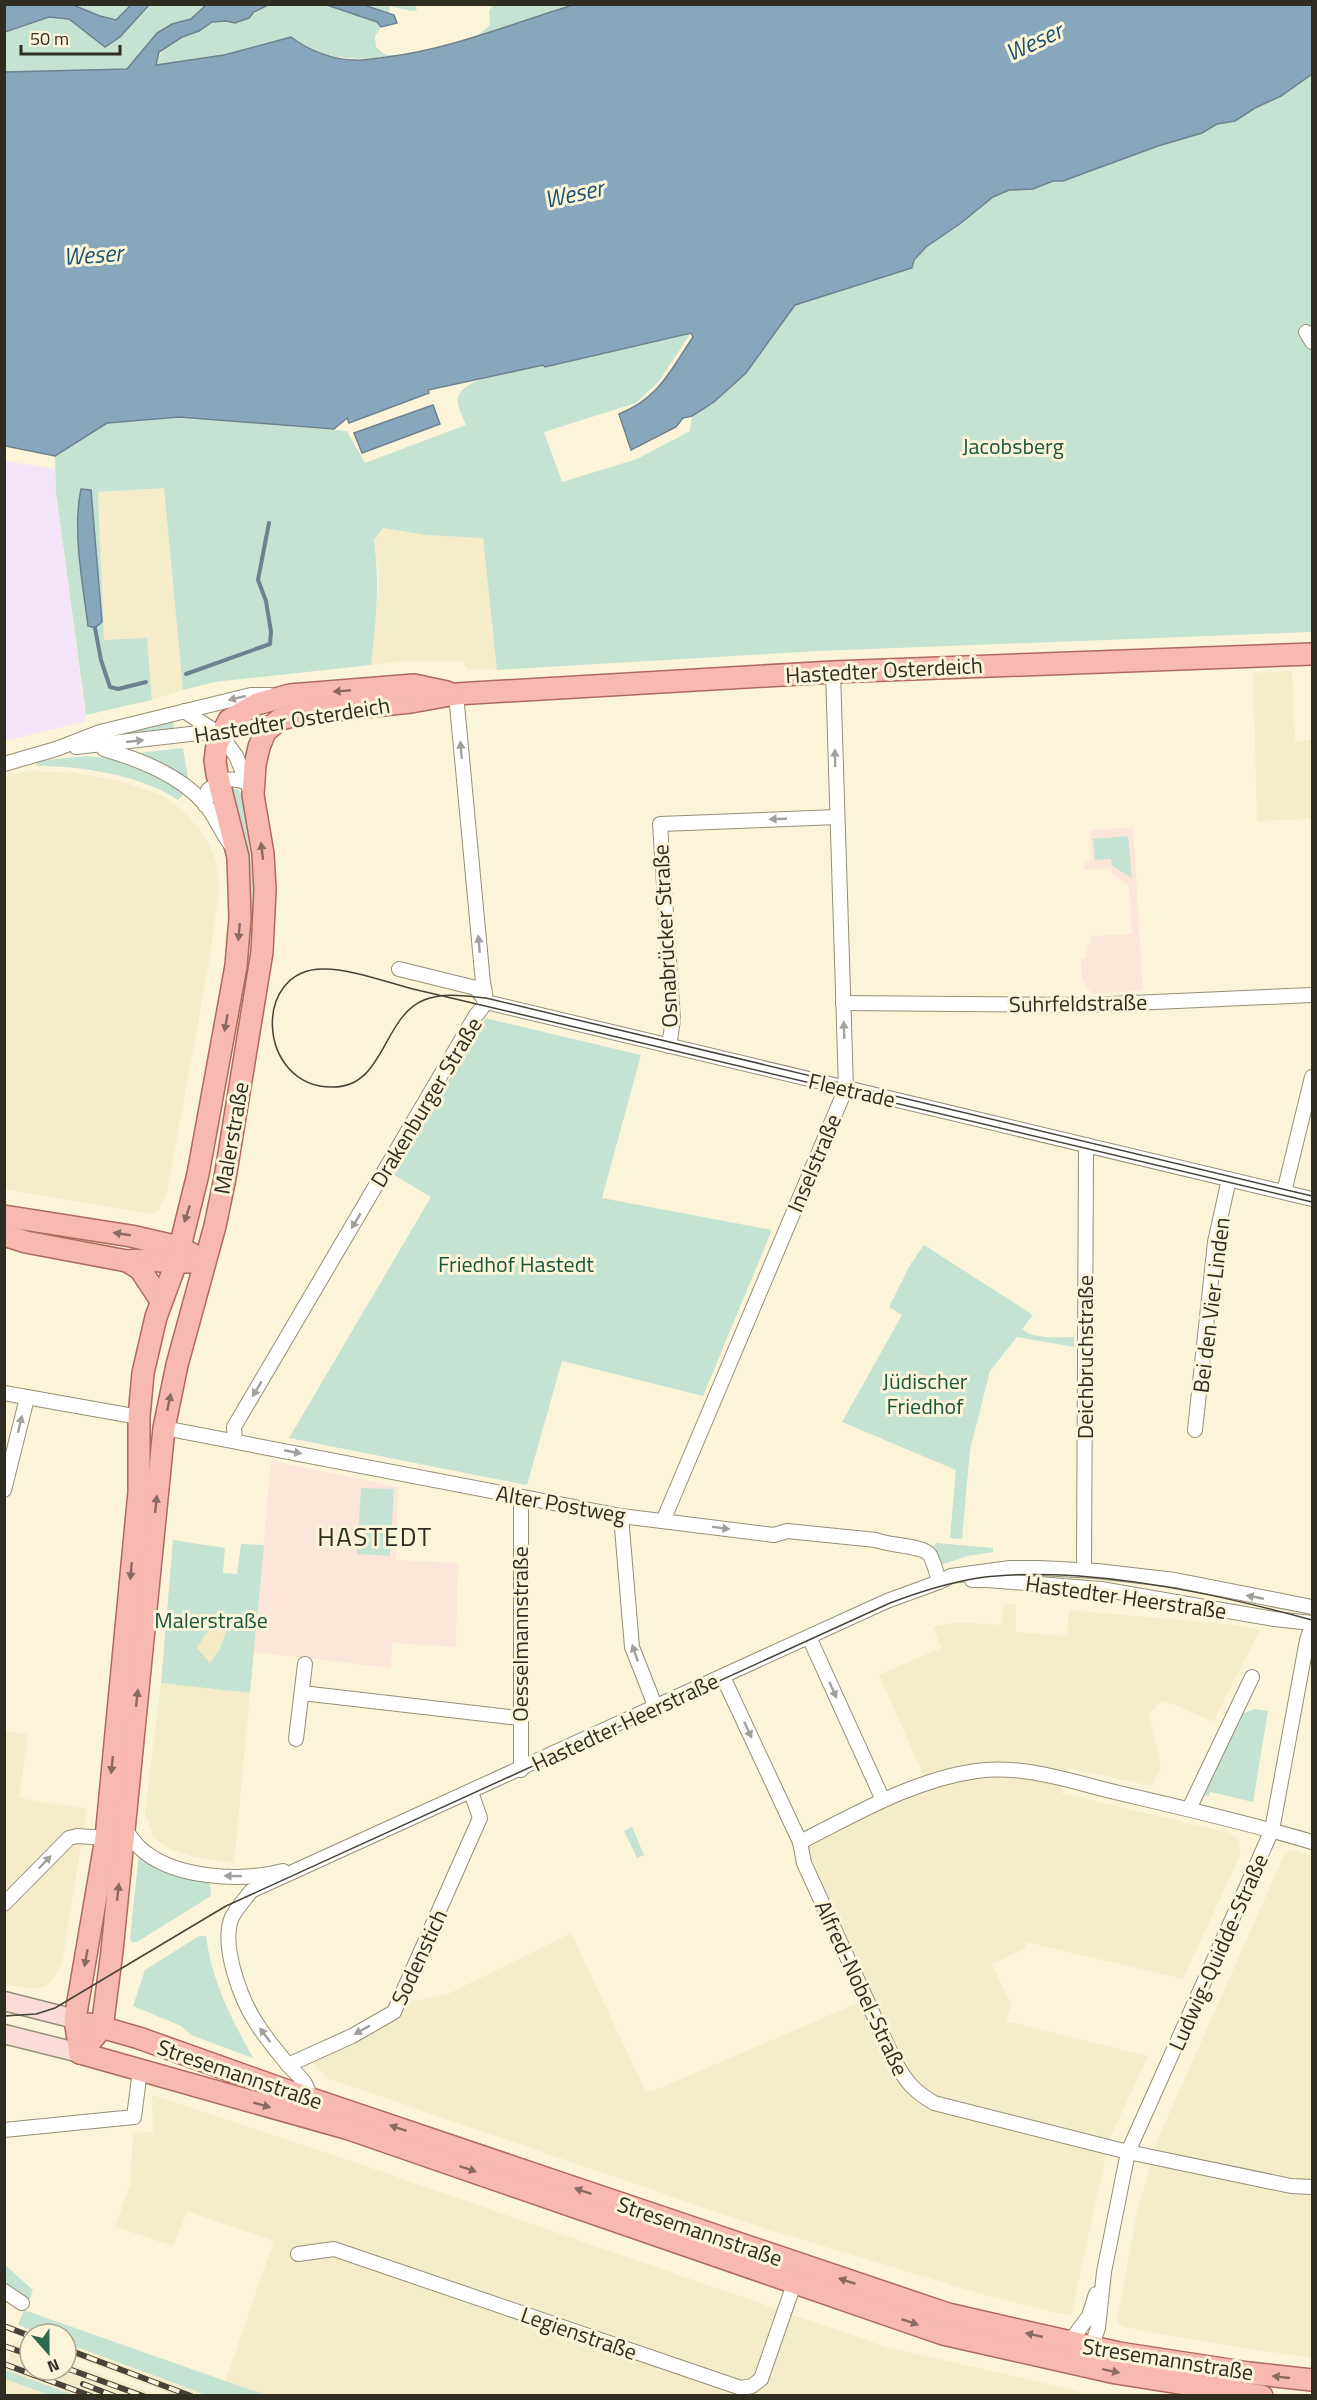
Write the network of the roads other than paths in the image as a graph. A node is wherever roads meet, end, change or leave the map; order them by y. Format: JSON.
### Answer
{"nodes":[{"id":1,"x":1312,"y":654,"type":"edge"},
{"id":2,"x":833,"y":672,"type":"junction"},
{"id":3,"x":456,"y":694,"type":"junction"},
{"id":4,"x":290,"y":695,"type":"junction"},
{"id":5,"x":184,"y":711,"type":"junction"},
{"id":6,"x":279,"y":720,"type":"junction"},
{"id":7,"x":221,"y":735,"type":"junction"},
{"id":8,"x":101,"y":744,"type":"junction"},
{"id":9,"x":56,"y":749,"type":"junction"},
{"id":10,"x":4,"y":764,"type":"edge"},
{"id":11,"x":219,"y":782,"type":"junction"},
{"id":12,"x":249,"y":789,"type":"junction"},
{"id":13,"x":205,"y":805,"type":"junction"},
{"id":14,"x":837,"y":817,"type":"junction"},
{"id":15,"x":238,"y":857,"type":"junction"},
{"id":16,"x":399,"y":969,"type":"dead end"},
{"id":17,"x":1312,"y":995,"type":"edge"},
{"id":18,"x":486,"y":1002,"type":"junction"},
{"id":19,"x":843,"y":1003,"type":"junction"},
{"id":20,"x":669,"y":1046,"type":"junction"},
{"id":21,"x":1312,"y":1077,"type":"edge"},
{"id":22,"x":846,"y":1088,"type":"junction"},
{"id":23,"x":1086,"y":1145,"type":"junction"},
{"id":24,"x":1229,"y":1179,"type":"junction"},
{"id":25,"x":1284,"y":1192,"type":"junction"},
{"id":26,"x":1312,"y":1199,"type":"edge"},
{"id":27,"x":4,"y":1216,"type":"edge"},
{"id":28,"x":4,"y":1234,"type":"edge"},
{"id":29,"x":26,"y":1242,"type":"junction"},
{"id":30,"x":4,"y":1245,"type":"edge"},
{"id":31,"x":178,"y":1255,"type":"junction"},
{"id":32,"x":127,"y":1261,"type":"junction"},
{"id":33,"x":205,"y":1261,"type":"junction"},
{"id":34,"x":161,"y":1301,"type":"junction"},
{"id":35,"x":4,"y":1393,"type":"edge"},
{"id":36,"x":27,"y":1398,"type":"junction"},
{"id":37,"x":139,"y":1417,"type":"junction"},
{"id":38,"x":164,"y":1428,"type":"junction"},
{"id":39,"x":1195,"y":1430,"type":"dead end"},
{"id":40,"x":236,"y":1441,"type":"junction"},
{"id":41,"x":4,"y":1490,"type":"edge"},
{"id":42,"x":521,"y":1498,"type":"junction"},
{"id":43,"x":621,"y":1516,"type":"junction"},
{"id":44,"x":663,"y":1521,"type":"junction"},
{"id":45,"x":1084,"y":1570,"type":"junction"},
{"id":46,"x":939,"y":1582,"type":"junction"},
{"id":47,"x":1312,"y":1607,"type":"edge"},
{"id":48,"x":1312,"y":1624,"type":"edge"},
{"id":49,"x":809,"y":1637,"type":"junction"},
{"id":50,"x":305,"y":1664,"type":"dead end"},
{"id":51,"x":723,"y":1677,"type":"junction"},
{"id":52,"x":1252,"y":1677,"type":"dead end"},
{"id":53,"x":302,"y":1693,"type":"junction"},
{"id":54,"x":656,"y":1708,"type":"junction"},
{"id":55,"x":519,"y":1718,"type":"junction"},
{"id":56,"x":296,"y":1739,"type":"dead end"},
{"id":57,"x":521,"y":1770,"type":"junction"},
{"id":58,"x":471,"y":1792,"type":"junction"},
{"id":59,"x":883,"y":1800,"type":"junction"},
{"id":60,"x":1189,"y":1809,"type":"junction"},
{"id":61,"x":124,"y":1828,"type":"junction"},
{"id":62,"x":1272,"y":1830,"type":"junction"},
{"id":63,"x":106,"y":1838,"type":"junction"},
{"id":64,"x":800,"y":1842,"type":"junction"},
{"id":65,"x":1312,"y":1842,"type":"edge"},
{"id":66,"x":311,"y":1863,"type":"junction"},
{"id":67,"x":4,"y":1904,"type":"edge"},
{"id":68,"x":4,"y":2001,"type":"edge"},
{"id":69,"x":75,"y":2019,"type":"junction"},
{"id":70,"x":102,"y":2028,"type":"junction"},
{"id":71,"x":4,"y":2034,"type":"edge"},
{"id":72,"x":80,"y":2053,"type":"junction"},
{"id":73,"x":288,"y":2065,"type":"junction"},
{"id":74,"x":140,"y":2070,"type":"junction"},
{"id":75,"x":310,"y":2098,"type":"junction"},
{"id":76,"x":4,"y":2130,"type":"edge"},
{"id":77,"x":1128,"y":2152,"type":"junction"},
{"id":78,"x":1312,"y":2187,"type":"edge"},
{"id":79,"x":298,"y":2254,"type":"dead end"},
{"id":80,"x":1104,"y":2272,"type":"junction"},
{"id":81,"x":794,"y":2284,"type":"junction"},
{"id":82,"x":4,"y":2291,"type":"edge"},
{"id":83,"x":22,"y":2303,"type":"dead end"},
{"id":84,"x":1091,"y":2347,"type":"junction"},
{"id":85,"x":1067,"y":2352,"type":"junction"},
{"id":86,"x":1312,"y":2380,"type":"edge"},
{"id":87,"x":1262,"y":2396,"type":"edge"}],
"edges":[{"from":1,"to":2,"type":"main road","name":"Hastedter Osterdeich"},
{"from":2,"to":3,"type":"main road","name":"Hastedter Osterdeich"},
{"from":14,"to":2,"type":"street","name":"Inselstraße","one_way":true},
{"from":3,"to":4,"type":"main road","name":"Hastedter Osterdeich","one_way":true},
{"from":3,"to":6,"type":"main road","name":"Hastedter Osterdeich"},
{"from":18,"to":3,"type":"street","name":"Drakenburger Straße","one_way":true},
{"from":4,"to":5,"type":"street","name":"Hastedter Osterdeich","one_way":true},
{"from":4,"to":7,"type":"main road","name":"Malerstraße"},
{"from":5,"to":7,"type":"street","name":"Malerstraße"},
{"from":5,"to":9,"type":"street","name":"Hastedter Osterdeich"},
{"from":6,"to":7,"type":"street","name":"Hastedter Osterdeich"},
{"from":6,"to":12,"type":"main road","name":"Malerstraße"},
{"from":8,"to":7,"type":"street","name":"Hastedter Osterdeich","one_way":true},
{"from":7,"to":11,"type":"main road","name":"Malerstraße"},
{"from":7,"to":12,"type":"street","name":"Malerstraße"},
{"from":8,"to":9,"type":"street","name":"Hastedter Osterdeich"},
{"from":8,"to":13,"type":"street","name":"Malerstraße"},
{"from":9,"to":10,"type":"street","name":"Hastedter Osterdeich"},
{"from":11,"to":12,"type":"street"},
{"from":11,"to":13,"type":"street"},
{"from":11,"to":15,"type":"main road","name":"Malerstraße"},
{"from":33,"to":12,"type":"main road","name":"Malerstraße","one_way":true},
{"from":13,"to":15,"type":"street","name":"Malerstraße"},
{"from":14,"to":19,"type":"street","name":"Inselstraße"},
{"from":14,"to":20,"type":"street","name":"Osnabrücker Straße","one_way":true},
{"from":15,"to":31,"type":"main road","name":"Malerstraße","one_way":true},
{"from":16,"to":18,"type":"street","name":"Fleetrade"},
{"from":17,"to":19,"type":"street","name":"Suhrfeldstraße"},
{"from":18,"to":20,"type":"street","name":"Fleetrade"},
{"from":18,"to":40,"type":"street","name":"Drakenburger Straße","one_way":true},
{"from":22,"to":19,"type":"street","name":"Inselstraße","one_way":true},
{"from":20,"to":22,"type":"street","name":"Fleetrade"},
{"from":21,"to":25,"type":"street"},
{"from":22,"to":23,"type":"street","name":"Fleetrade"},
{"from":22,"to":44,"type":"street","name":"Inselstraße"},
{"from":23,"to":24,"type":"street","name":"Fleetrade"},
{"from":23,"to":45,"type":"street","name":"Deichbruchstraße"},
{"from":24,"to":25,"type":"street","name":"Fleetrade"},
{"from":24,"to":39,"type":"street","name":"Bei den Vier Linden"},
{"from":25,"to":26,"type":"street","name":"Fleetrade"},
{"from":31,"to":27,"type":"main road","one_way":true},
{"from":28,"to":29,"type":"main road"},
{"from":29,"to":30,"type":"street"},
{"from":29,"to":32,"type":"main road"},
{"from":31,"to":32,"type":"main road"},
{"from":31,"to":33,"type":"main road"},
{"from":31,"to":34,"type":"main road","name":"Malerstraße"},
{"from":32,"to":34,"type":"main road"},
{"from":38,"to":33,"type":"main road","name":"Malerstraße","one_way":true},
{"from":34,"to":37,"type":"main road","name":"Malerstraße"},
{"from":35,"to":36,"type":"street"},
{"from":36,"to":37,"type":"street"},
{"from":41,"to":36,"type":"street","one_way":true},
{"from":37,"to":63,"type":"main road","name":"Malerstraße","one_way":true},
{"from":38,"to":40,"type":"street","name":"Alter Postweg"},
{"from":61,"to":38,"type":"main road","name":"Malerstraße","one_way":true},
{"from":40,"to":42,"type":"street","name":"Alter Postweg","one_way":true},
{"from":42,"to":43,"type":"street","name":"Alter Postweg"},
{"from":42,"to":55,"type":"street","name":"Oesselmannstraße"},
{"from":43,"to":44,"type":"street","name":"Alter Postweg"},
{"from":54,"to":43,"type":"street","one_way":true},
{"from":44,"to":46,"type":"street","name":"Alter Postweg","one_way":true},
{"from":45,"to":46,"type":"street","name":"Hastedter Heerstraße"},
{"from":47,"to":45,"type":"street","name":"Hastedter Heerstraße","one_way":true},
{"from":46,"to":48,"type":"street","name":"Hastedter Heerstraße"},
{"from":46,"to":49,"type":"street","name":"Hastedter Heerstraße"},
{"from":48,"to":62,"type":"street","name":"Ludwig-Quidde-Straße"},
{"from":49,"to":51,"type":"street","name":"Hastedter Heerstraße"},
{"from":49,"to":59,"type":"street","one_way":true},
{"from":50,"to":53,"type":"street"},
{"from":51,"to":54,"type":"street","name":"Hastedter Heerstraße"},
{"from":51,"to":64,"type":"street","name":"Alfred-Nobel-Straße","one_way":true},
{"from":52,"to":60,"type":"street"},
{"from":53,"to":55,"type":"street"},
{"from":53,"to":56,"type":"street"},
{"from":54,"to":57,"type":"street","name":"Hastedter Heerstraße"},
{"from":55,"to":57,"type":"street","name":"Oesselmannstraße"},
{"from":57,"to":58,"type":"street","name":"Hastedter Heerstraße"},
{"from":58,"to":66,"type":"street","name":"Hastedter Heerstraße"},
{"from":58,"to":73,"type":"street","name":"Sodenstich","one_way":true},
{"from":59,"to":60,"type":"street"},
{"from":59,"to":64,"type":"street"},
{"from":60,"to":62,"type":"street"},
{"from":66,"to":61,"type":"street","name":"Hastedter Heerstraße","one_way":true},
{"from":70,"to":61,"type":"main road","name":"Malerstraße","one_way":true},
{"from":62,"to":65,"type":"street"},
{"from":62,"to":77,"type":"street","name":"Ludwig-Quidde-Straße"},
{"from":67,"to":63,"type":"street","one_way":true},
{"from":63,"to":69,"type":"main road","name":"Malerstraße","one_way":true},
{"from":64,"to":77,"type":"street","name":"Alfred-Nobel-Straße"},
{"from":73,"to":66,"type":"street","name":"Hastedter Heerstraße","one_way":true},
{"from":68,"to":69,"type":"main road"},
{"from":69,"to":70,"type":"main road"},
{"from":69,"to":72,"type":"main road","name":"Malerstraße"},
{"from":70,"to":72,"type":"main road"},
{"from":70,"to":75,"type":"main road","name":"Stresemannstraße"},
{"from":71,"to":72,"type":"main road"},
{"from":72,"to":74,"type":"main road","name":"Stresemannstraße"},
{"from":73,"to":75,"type":"street"},
{"from":74,"to":76,"type":"street"},
{"from":74,"to":81,"type":"main road","name":"Stresemannstraße","one_way":true},
{"from":85,"to":75,"type":"main road","name":"Stresemannstraße","one_way":true},
{"from":77,"to":78,"type":"street","name":"Alfred-Nobel-Straße"},
{"from":77,"to":80,"type":"street","name":"Ludwig-Quidde-Straße"},
{"from":79,"to":81,"type":"street","name":"Legienstraße"},
{"from":80,"to":84,"type":"street","name":"Ludwig-Quidde-Straße"},
{"from":80,"to":85,"type":"street","name":"Ludwig-Quidde-Straße"},
{"from":81,"to":85,"type":"main road","name":"Stresemannstraße","one_way":true},
{"from":82,"to":83,"type":"street"},
{"from":84,"to":85,"type":"main road","name":"Stresemannstraße"},
{"from":86,"to":84,"type":"main road","name":"Stresemannstraße","one_way":true},
{"from":85,"to":87,"type":"main road","name":"Stresemannstraße","one_way":true}]}
